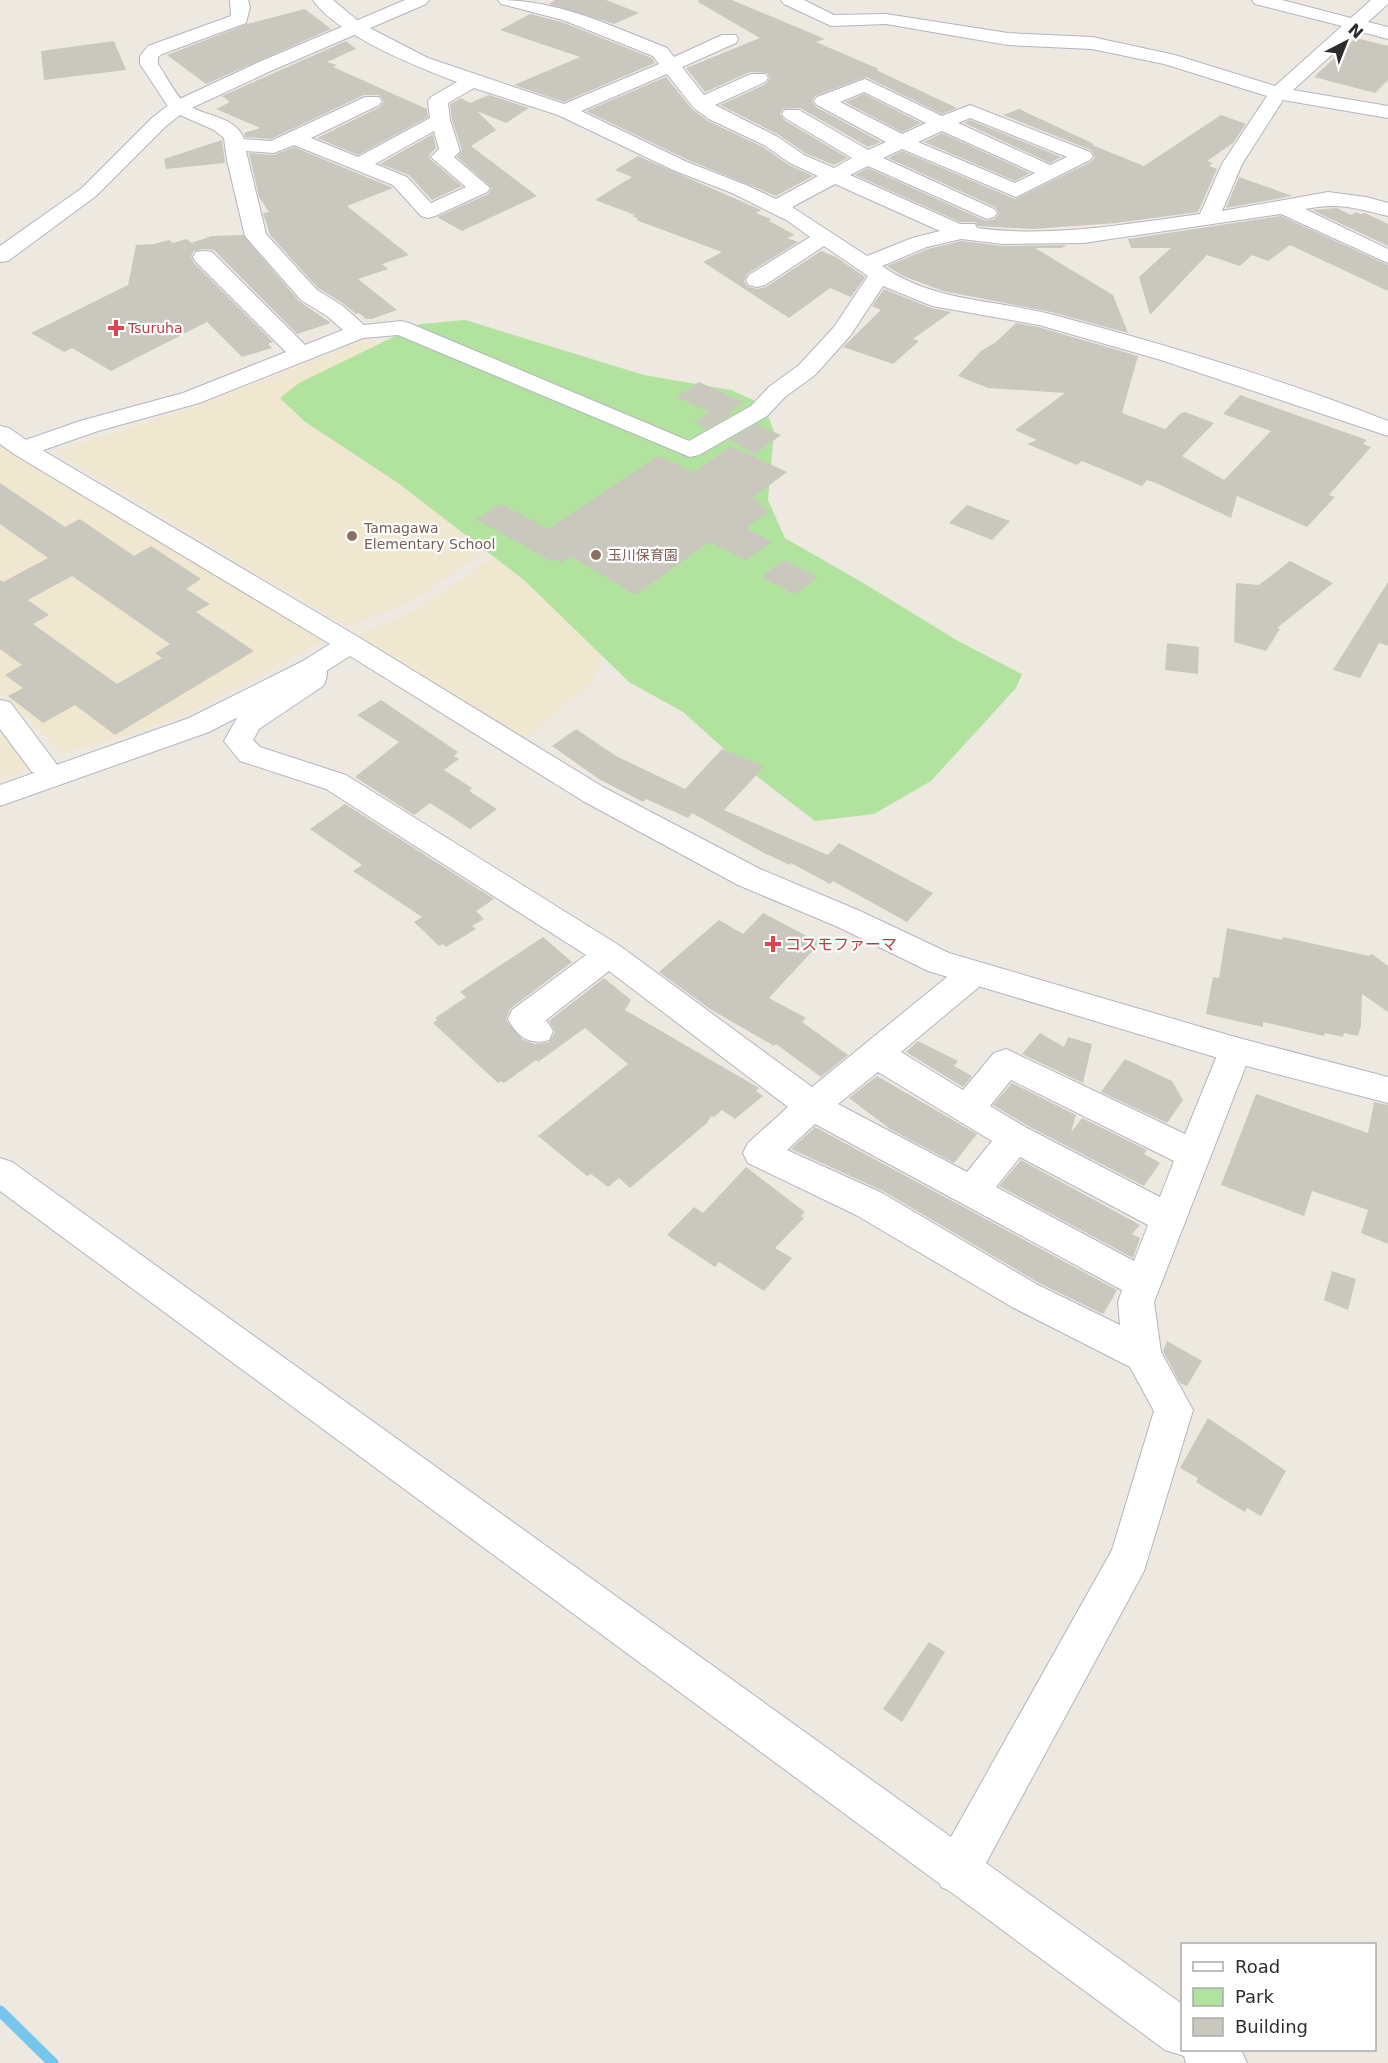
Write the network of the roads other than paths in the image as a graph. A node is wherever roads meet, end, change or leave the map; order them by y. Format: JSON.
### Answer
{"nodes":[{"id":1,"x":239,"y":0,"type":"edge"},
{"id":2,"x":322,"y":0,"type":"edge"},
{"id":3,"x":420,"y":0,"type":"edge"},
{"id":4,"x":507,"y":0,"type":"edge"},
{"id":5,"x":790,"y":0,"type":"edge"},
{"id":6,"x":1261,"y":0,"type":"edge"},
{"id":7,"x":1382,"y":0,"type":"edge"},
{"id":8,"x":1355,"y":24,"type":"junction"},
{"id":9,"x":356,"y":27,"type":"junction"},
{"id":10,"x":1388,"y":33,"type":"edge"},
{"id":11,"x":729,"y":39,"type":"dead end"},
{"id":12,"x":671,"y":65,"type":"junction"},
{"id":13,"x":758,"y":78,"type":"dead end"},
{"id":14,"x":472,"y":81,"type":"junction"},
{"id":15,"x":1278,"y":93,"type":"junction"},
{"id":16,"x":372,"y":101,"type":"dead end"},
{"id":17,"x":824,"y":101,"type":"junction"},
{"id":18,"x":701,"y":104,"type":"junction"},
{"id":19,"x":178,"y":107,"type":"junction"},
{"id":20,"x":565,"y":111,"type":"junction"},
{"id":21,"x":1388,"y":112,"type":"edge"},
{"id":22,"x":792,"y":114,"type":"junction"},
{"id":23,"x":440,"y":120,"type":"junction"},
{"id":24,"x":941,"y":123,"type":"junction"},
{"id":25,"x":751,"y":131,"type":"junction"},
{"id":26,"x":294,"y":138,"type":"junction"},
{"id":27,"x":902,"y":142,"type":"junction"},
{"id":28,"x":235,"y":144,"type":"junction"},
{"id":29,"x":868,"y":159,"type":"junction"},
{"id":30,"x":359,"y":164,"type":"junction"},
{"id":31,"x":1051,"y":173,"type":"junction"},
{"id":32,"x":832,"y":175,"type":"junction"},
{"id":33,"x":1016,"y":191,"type":"junction"},
{"id":34,"x":1284,"y":207,"type":"junction"},
{"id":35,"x":776,"y":208,"type":"junction"},
{"id":36,"x":1388,"y":210,"type":"edge"},
{"id":37,"x":987,"y":213,"type":"junction"},
{"id":38,"x":1208,"y":220,"type":"junction"},
{"id":39,"x":962,"y":233,"type":"junction"},
{"id":40,"x":824,"y":237,"type":"junction"},
{"id":41,"x":0,"y":256,"type":"edge"},
{"id":42,"x":204,"y":257,"type":"dead end"},
{"id":43,"x":1388,"y":257,"type":"edge"},
{"id":44,"x":873,"y":270,"type":"junction"},
{"id":45,"x":757,"y":280,"type":"dead end"},
{"id":46,"x":359,"y":332,"type":"junction"},
{"id":47,"x":302,"y":355,"type":"junction"},
{"id":48,"x":1388,"y":429,"type":"edge"},
{"id":49,"x":0,"y":433,"type":"edge"},
{"id":50,"x":23,"y":449,"type":"junction"},
{"id":51,"x":350,"y":644,"type":"junction"},
{"id":52,"x":313,"y":667,"type":"junction"},
{"id":53,"x":0,"y":709,"type":"edge"},
{"id":54,"x":42,"y":765,"type":"dead end"},
{"id":55,"x":0,"y":796,"type":"edge"},
{"id":56,"x":609,"y":954,"type":"junction"},
{"id":57,"x":974,"y":973,"type":"junction"},
{"id":58,"x":537,"y":1031,"type":"dead end"},
{"id":59,"x":1235,"y":1050,"type":"junction"},
{"id":60,"x":876,"y":1054,"type":"junction"},
{"id":61,"x":1388,"y":1090,"type":"edge"},
{"id":62,"x":812,"y":1106,"type":"junction"},
{"id":63,"x":967,"y":1109,"type":"junction"},
{"id":64,"x":1015,"y":1138,"type":"junction"},
{"id":65,"x":1194,"y":1155,"type":"junction"},
{"id":66,"x":0,"y":1172,"type":"edge"},
{"id":67,"x":972,"y":1191,"type":"junction"},
{"id":68,"x":1169,"y":1219,"type":"junction"},
{"id":69,"x":1144,"y":1284,"type":"junction"},
{"id":70,"x":1143,"y":1355,"type":"junction"},
{"id":71,"x":957,"y":1870,"type":"junction"},
{"id":72,"x":1181,"y":2032,"type":"edge"},
{"id":73,"x":1208,"y":2051,"type":"edge"},
{"id":74,"x":1223,"y":2063,"type":"edge"}],
"edges":[{"from":1,"to":19,"type":"street"},
{"from":2,"to":9,"type":"street"},
{"from":3,"to":9,"type":"street"},
{"from":4,"to":12,"type":"street"},
{"from":5,"to":15,"type":"street"},
{"from":6,"to":8,"type":"street"},
{"from":7,"to":8,"type":"street"},
{"from":8,"to":10,"type":"street"},
{"from":8,"to":15,"type":"street"},
{"from":9,"to":14,"type":"street"},
{"from":9,"to":19,"type":"street"},
{"from":11,"to":12,"type":"street"},
{"from":12,"to":18,"type":"street"},
{"from":12,"to":20,"type":"street"},
{"from":13,"to":18,"type":"street"},
{"from":14,"to":20,"type":"street"},
{"from":14,"to":23,"type":"street"},
{"from":15,"to":21,"type":"street"},
{"from":15,"to":38,"type":"street"},
{"from":16,"to":26,"type":"street"},
{"from":17,"to":22,"type":"street"},
{"from":17,"to":24,"type":"street"},
{"from":17,"to":27,"type":"street"},
{"from":18,"to":25,"type":"street"},
{"from":19,"to":28,"type":"street"},
{"from":19,"to":41,"type":"street"},
{"from":20,"to":35,"type":"street"},
{"from":22,"to":25,"type":"street"},
{"from":22,"to":29,"type":"street"},
{"from":23,"to":30,"type":"street"},
{"from":23,"to":30,"type":"street"},
{"from":24,"to":27,"type":"street"},
{"from":24,"to":31,"type":"street"},
{"from":24,"to":31,"type":"street"},
{"from":25,"to":32,"type":"street"},
{"from":26,"to":28,"type":"street"},
{"from":26,"to":30,"type":"street"},
{"from":27,"to":29,"type":"street"},
{"from":27,"to":33,"type":"street"},
{"from":28,"to":46,"type":"street"},
{"from":29,"to":32,"type":"street"},
{"from":29,"to":37,"type":"street"},
{"from":31,"to":33,"type":"street"},
{"from":32,"to":35,"type":"street"},
{"from":32,"to":39,"type":"street"},
{"from":33,"to":37,"type":"street"},
{"from":34,"to":36,"type":"street"},
{"from":34,"to":38,"type":"street"},
{"from":34,"to":43,"type":"street"},
{"from":35,"to":40,"type":"street"},
{"from":37,"to":39,"type":"street"},
{"from":38,"to":39,"type":"street"},
{"from":39,"to":44,"type":"street"},
{"from":40,"to":44,"type":"street"},
{"from":40,"to":45,"type":"street"},
{"from":42,"to":47,"type":"street"},
{"from":44,"to":46,"type":"street"},
{"from":44,"to":48,"type":"street"},
{"from":46,"to":47,"type":"street"},
{"from":47,"to":50,"type":"street"},
{"from":49,"to":50,"type":"street"},
{"from":50,"to":51,"type":"street"},
{"from":51,"to":52,"type":"street"},
{"from":51,"to":57,"type":"street"},
{"from":52,"to":55,"type":"street"},
{"from":52,"to":56,"type":"street"},
{"from":53,"to":54,"type":"street"},
{"from":56,"to":58,"type":"street"},
{"from":56,"to":62,"type":"street"},
{"from":57,"to":59,"type":"street"},
{"from":57,"to":60,"type":"street"},
{"from":59,"to":61,"type":"street"},
{"from":59,"to":65,"type":"street"},
{"from":60,"to":62,"type":"street"},
{"from":60,"to":63,"type":"street"},
{"from":62,"to":67,"type":"street"},
{"from":62,"to":70,"type":"street"},
{"from":63,"to":64,"type":"street"},
{"from":63,"to":65,"type":"street"},
{"from":64,"to":67,"type":"street"},
{"from":64,"to":68,"type":"street"},
{"from":65,"to":68,"type":"street"},
{"from":66,"to":71,"type":"street"},
{"from":67,"to":69,"type":"street"},
{"from":68,"to":69,"type":"street"},
{"from":69,"to":70,"type":"street"},
{"from":70,"to":71,"type":"street"},
{"from":71,"to":72,"type":"street"},
{"from":73,"to":74,"type":"street"}]}
